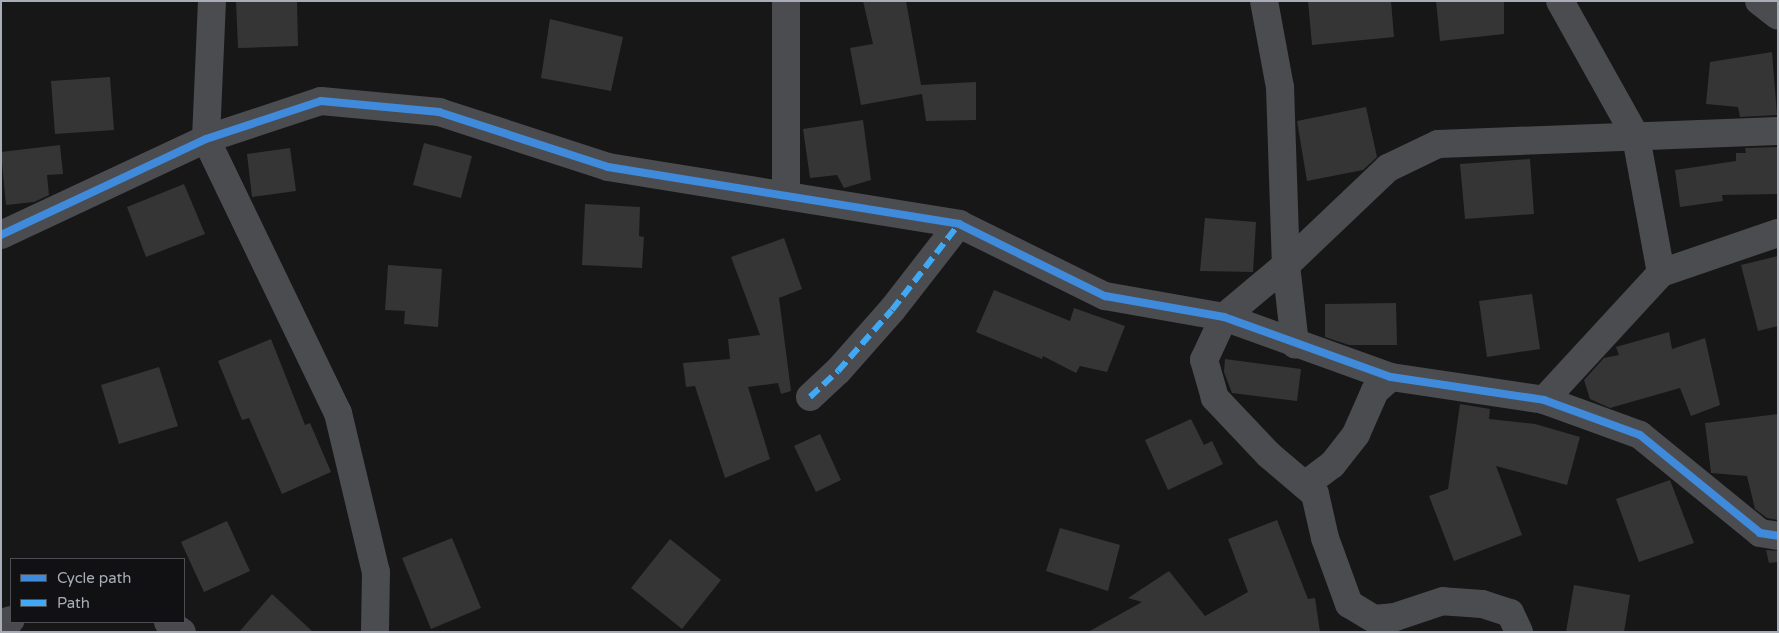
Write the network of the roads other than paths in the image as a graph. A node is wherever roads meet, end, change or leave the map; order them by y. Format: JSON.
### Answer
{"nodes":[{"id":1,"x":212,"y":1,"type":"edge"},
{"id":2,"x":786,"y":1,"type":"edge"},
{"id":3,"x":1264,"y":1,"type":"edge"},
{"id":4,"x":1560,"y":1,"type":"edge"},
{"id":5,"x":1759,"y":1,"type":"edge"},
{"id":6,"x":1778,"y":16,"type":"edge"},
{"id":7,"x":1778,"y":131,"type":"edge"},
{"id":8,"x":1636,"y":137,"type":"junction"},
{"id":9,"x":206,"y":139,"type":"junction"},
{"id":10,"x":786,"y":196,"type":"junction"},
{"id":11,"x":959,"y":224,"type":"junction"},
{"id":12,"x":1778,"y":233,"type":"edge"},
{"id":13,"x":1,"y":235,"type":"edge"},
{"id":14,"x":1286,"y":265,"type":"junction"},
{"id":15,"x":1662,"y":273,"type":"junction"},
{"id":16,"x":1224,"y":317,"type":"junction"},
{"id":17,"x":1295,"y":344,"type":"junction"},
{"id":18,"x":1391,"y":377,"type":"junction"},
{"id":19,"x":810,"y":397,"type":"dead end"},
{"id":20,"x":1544,"y":400,"type":"junction"},
{"id":21,"x":1305,"y":486,"type":"junction"},
{"id":22,"x":1778,"y":536,"type":"edge"},
{"id":23,"x":169,"y":623,"type":"edge"},
{"id":24,"x":182,"y":632,"type":"edge"},
{"id":25,"x":375,"y":632,"type":"edge"},
{"id":26,"x":1519,"y":632,"type":"edge"}],
"edges":[{"from":1,"to":9,"type":"street"},
{"from":2,"to":10,"type":"street"},
{"from":3,"to":14,"type":"street"},
{"from":4,"to":8,"type":"street"},
{"from":5,"to":6,"type":"street"},
{"from":7,"to":8,"type":"street"},
{"from":8,"to":14,"type":"street"},
{"from":8,"to":15,"type":"street"},
{"from":9,"to":10,"type":"street"},
{"from":9,"to":13,"type":"street"},
{"from":9,"to":25,"type":"street"},
{"from":10,"to":11,"type":"street"},
{"from":11,"to":16,"type":"street"},
{"from":11,"to":19,"type":"street"},
{"from":12,"to":15,"type":"street"},
{"from":14,"to":16,"type":"street"},
{"from":14,"to":17,"type":"street"},
{"from":15,"to":20,"type":"street"},
{"from":16,"to":17,"type":"street"},
{"from":16,"to":21,"type":"street"},
{"from":17,"to":18,"type":"street"},
{"from":18,"to":20,"type":"street"},
{"from":18,"to":21,"type":"street"},
{"from":20,"to":22,"type":"street"},
{"from":21,"to":26,"type":"street"},
{"from":23,"to":24,"type":"street"}]}
